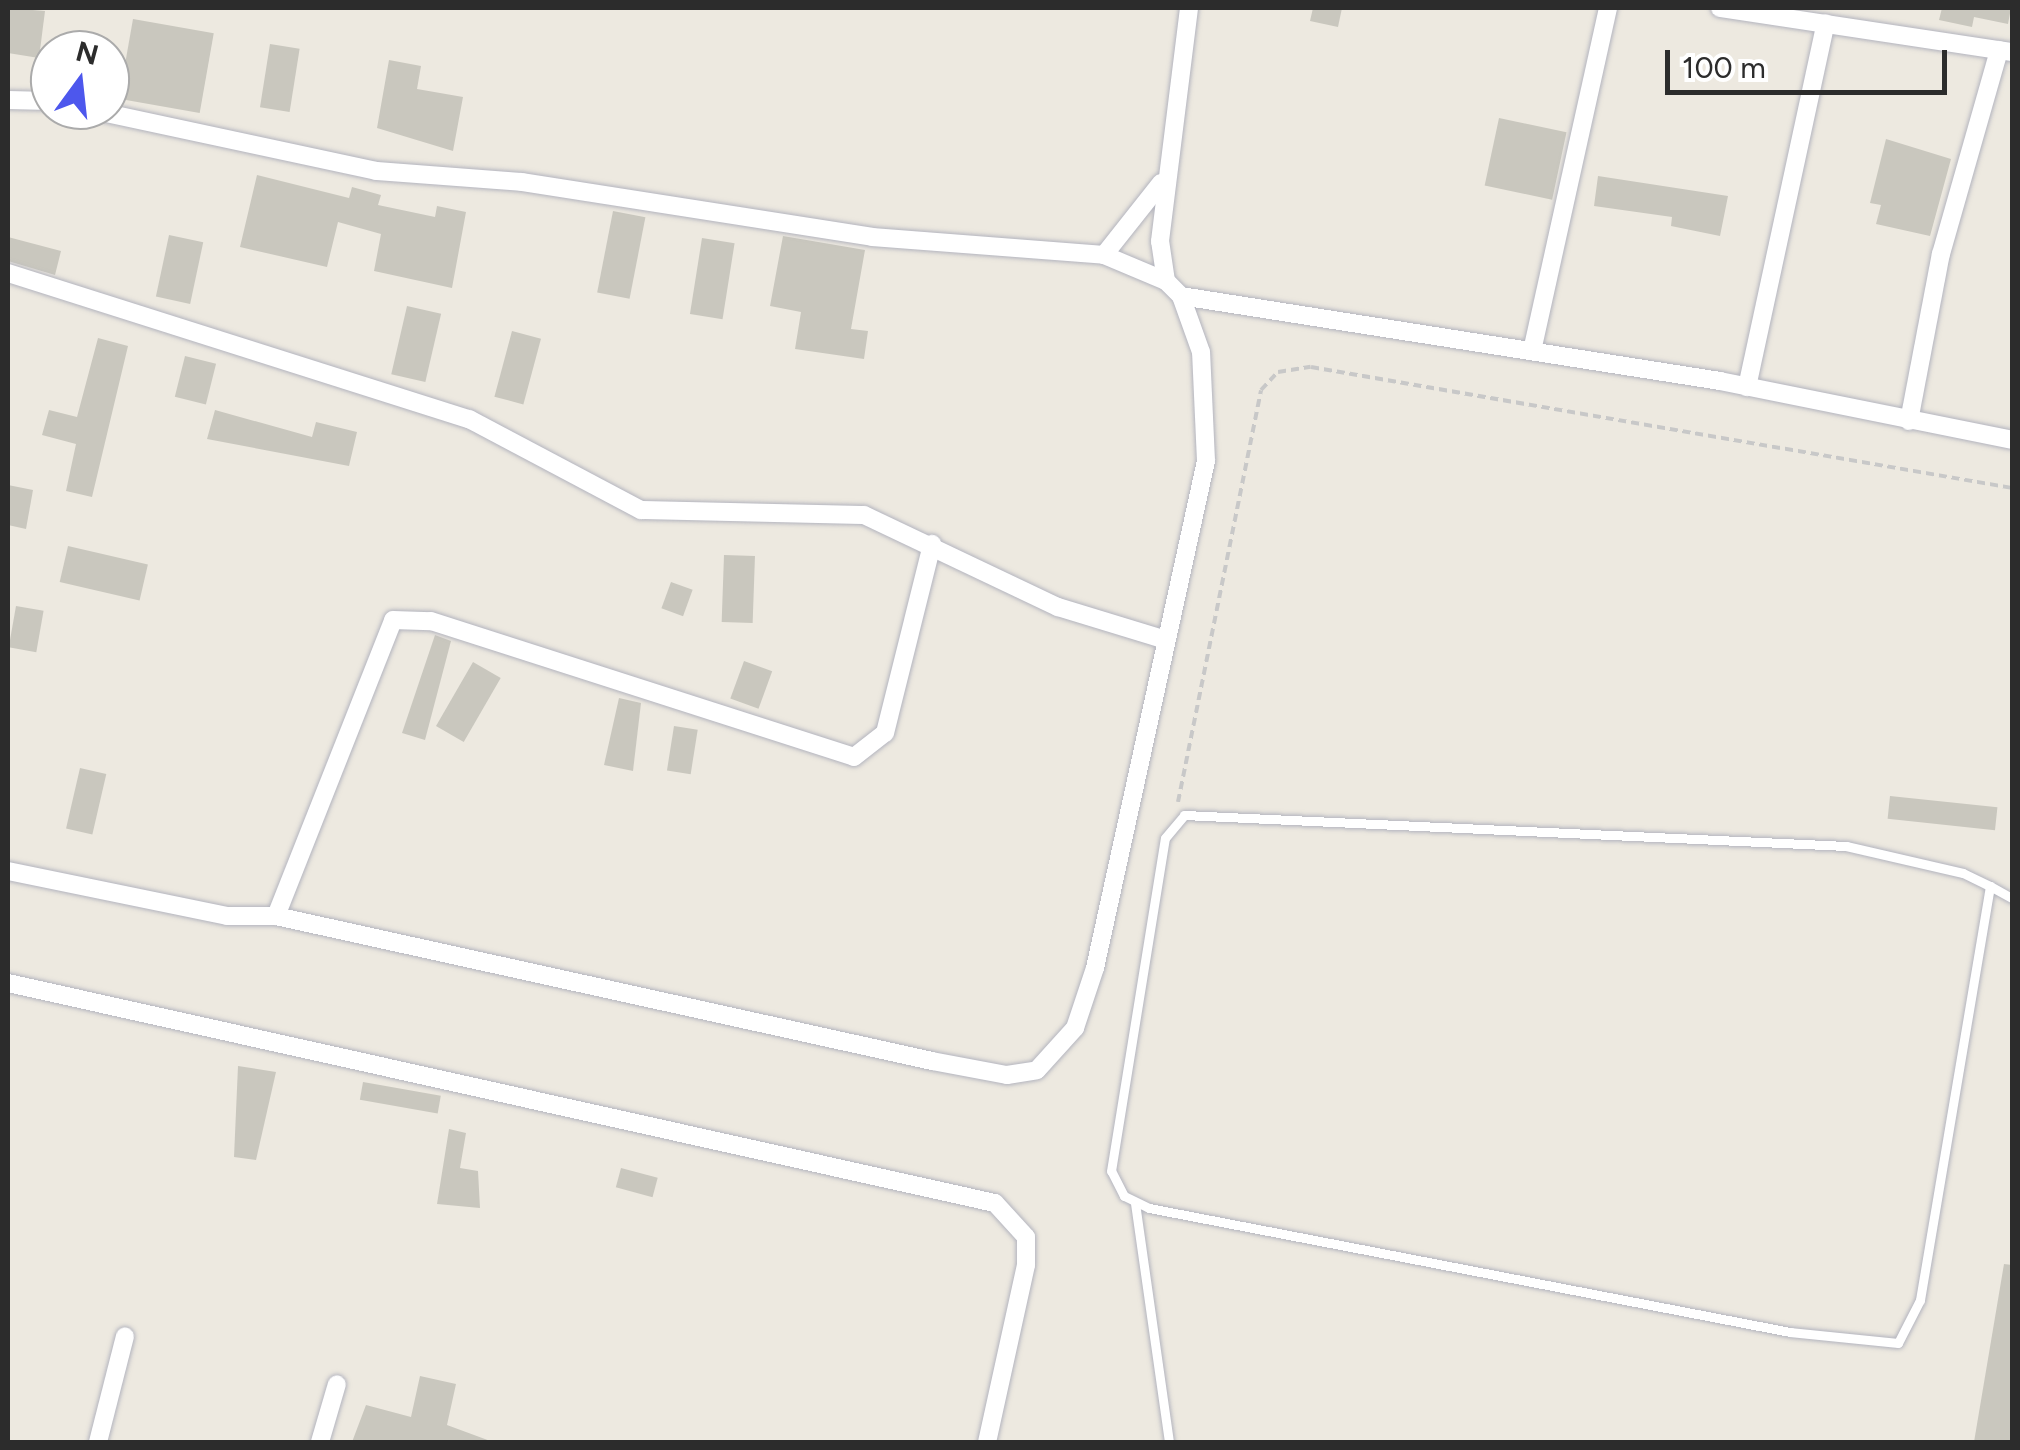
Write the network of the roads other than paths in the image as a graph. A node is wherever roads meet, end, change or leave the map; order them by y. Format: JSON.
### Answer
{"nodes":[{"id":1,"x":1189,"y":8,"type":"edge"},
{"id":2,"x":1608,"y":8,"type":"edge"},
{"id":3,"x":1720,"y":8,"type":"edge"},
{"id":4,"x":1826,"y":23,"type":"junction"},
{"id":5,"x":2006,"y":51,"type":"edge"},
{"id":6,"x":130,"y":118,"type":"edge"},
{"id":7,"x":1161,"y":183,"type":"junction"},
{"id":8,"x":1104,"y":255,"type":"junction"},
{"id":9,"x":8,"y":273,"type":"edge"},
{"id":10,"x":1166,"y":281,"type":"junction"},
{"id":11,"x":1181,"y":296,"type":"junction"},
{"id":12,"x":1532,"y":351,"type":"junction"},
{"id":13,"x":1747,"y":387,"type":"junction"},
{"id":14,"x":1909,"y":421,"type":"junction"},
{"id":15,"x":2012,"y":440,"type":"edge"},
{"id":16,"x":932,"y":544,"type":"junction"},
{"id":17,"x":1166,"y":640,"type":"junction"},
{"id":18,"x":8,"y":871,"type":"edge"},
{"id":19,"x":1990,"y":886,"type":"junction"},
{"id":20,"x":2012,"y":898,"type":"edge"},
{"id":21,"x":276,"y":916,"type":"junction"},
{"id":22,"x":8,"y":983,"type":"edge"},
{"id":23,"x":1136,"y":1203,"type":"junction"},
{"id":24,"x":125,"y":1336,"type":"dead end"},
{"id":25,"x":337,"y":1384,"type":"dead end"},
{"id":26,"x":98,"y":1442,"type":"edge"},
{"id":27,"x":320,"y":1442,"type":"edge"},
{"id":28,"x":988,"y":1442,"type":"edge"},
{"id":29,"x":1169,"y":1442,"type":"edge"}],
"edges":[{"from":1,"to":7,"type":"street"},
{"from":2,"to":12,"type":"street"},
{"from":3,"to":4,"type":"street"},
{"from":4,"to":5,"type":"street"},
{"from":4,"to":13,"type":"street"},
{"from":5,"to":14,"type":"street"},
{"from":6,"to":8,"type":"street"},
{"from":7,"to":8,"type":"street"},
{"from":7,"to":10,"type":"street"},
{"from":8,"to":10,"type":"street"},
{"from":9,"to":16,"type":"street"},
{"from":10,"to":11,"type":"street"},
{"from":11,"to":12,"type":"street"},
{"from":11,"to":17,"type":"street"},
{"from":12,"to":13,"type":"street"},
{"from":13,"to":14,"type":"street"},
{"from":14,"to":15,"type":"street"},
{"from":16,"to":17,"type":"street"},
{"from":16,"to":21,"type":"street"},
{"from":17,"to":21,"type":"street"},
{"from":18,"to":21,"type":"street"},
{"from":19,"to":20,"type":"lane"},
{"from":19,"to":23,"type":"lane"},
{"from":19,"to":23,"type":"lane"},
{"from":22,"to":28,"type":"street"},
{"from":23,"to":29,"type":"lane"},
{"from":24,"to":26,"type":"street"},
{"from":25,"to":27,"type":"street"}]}
